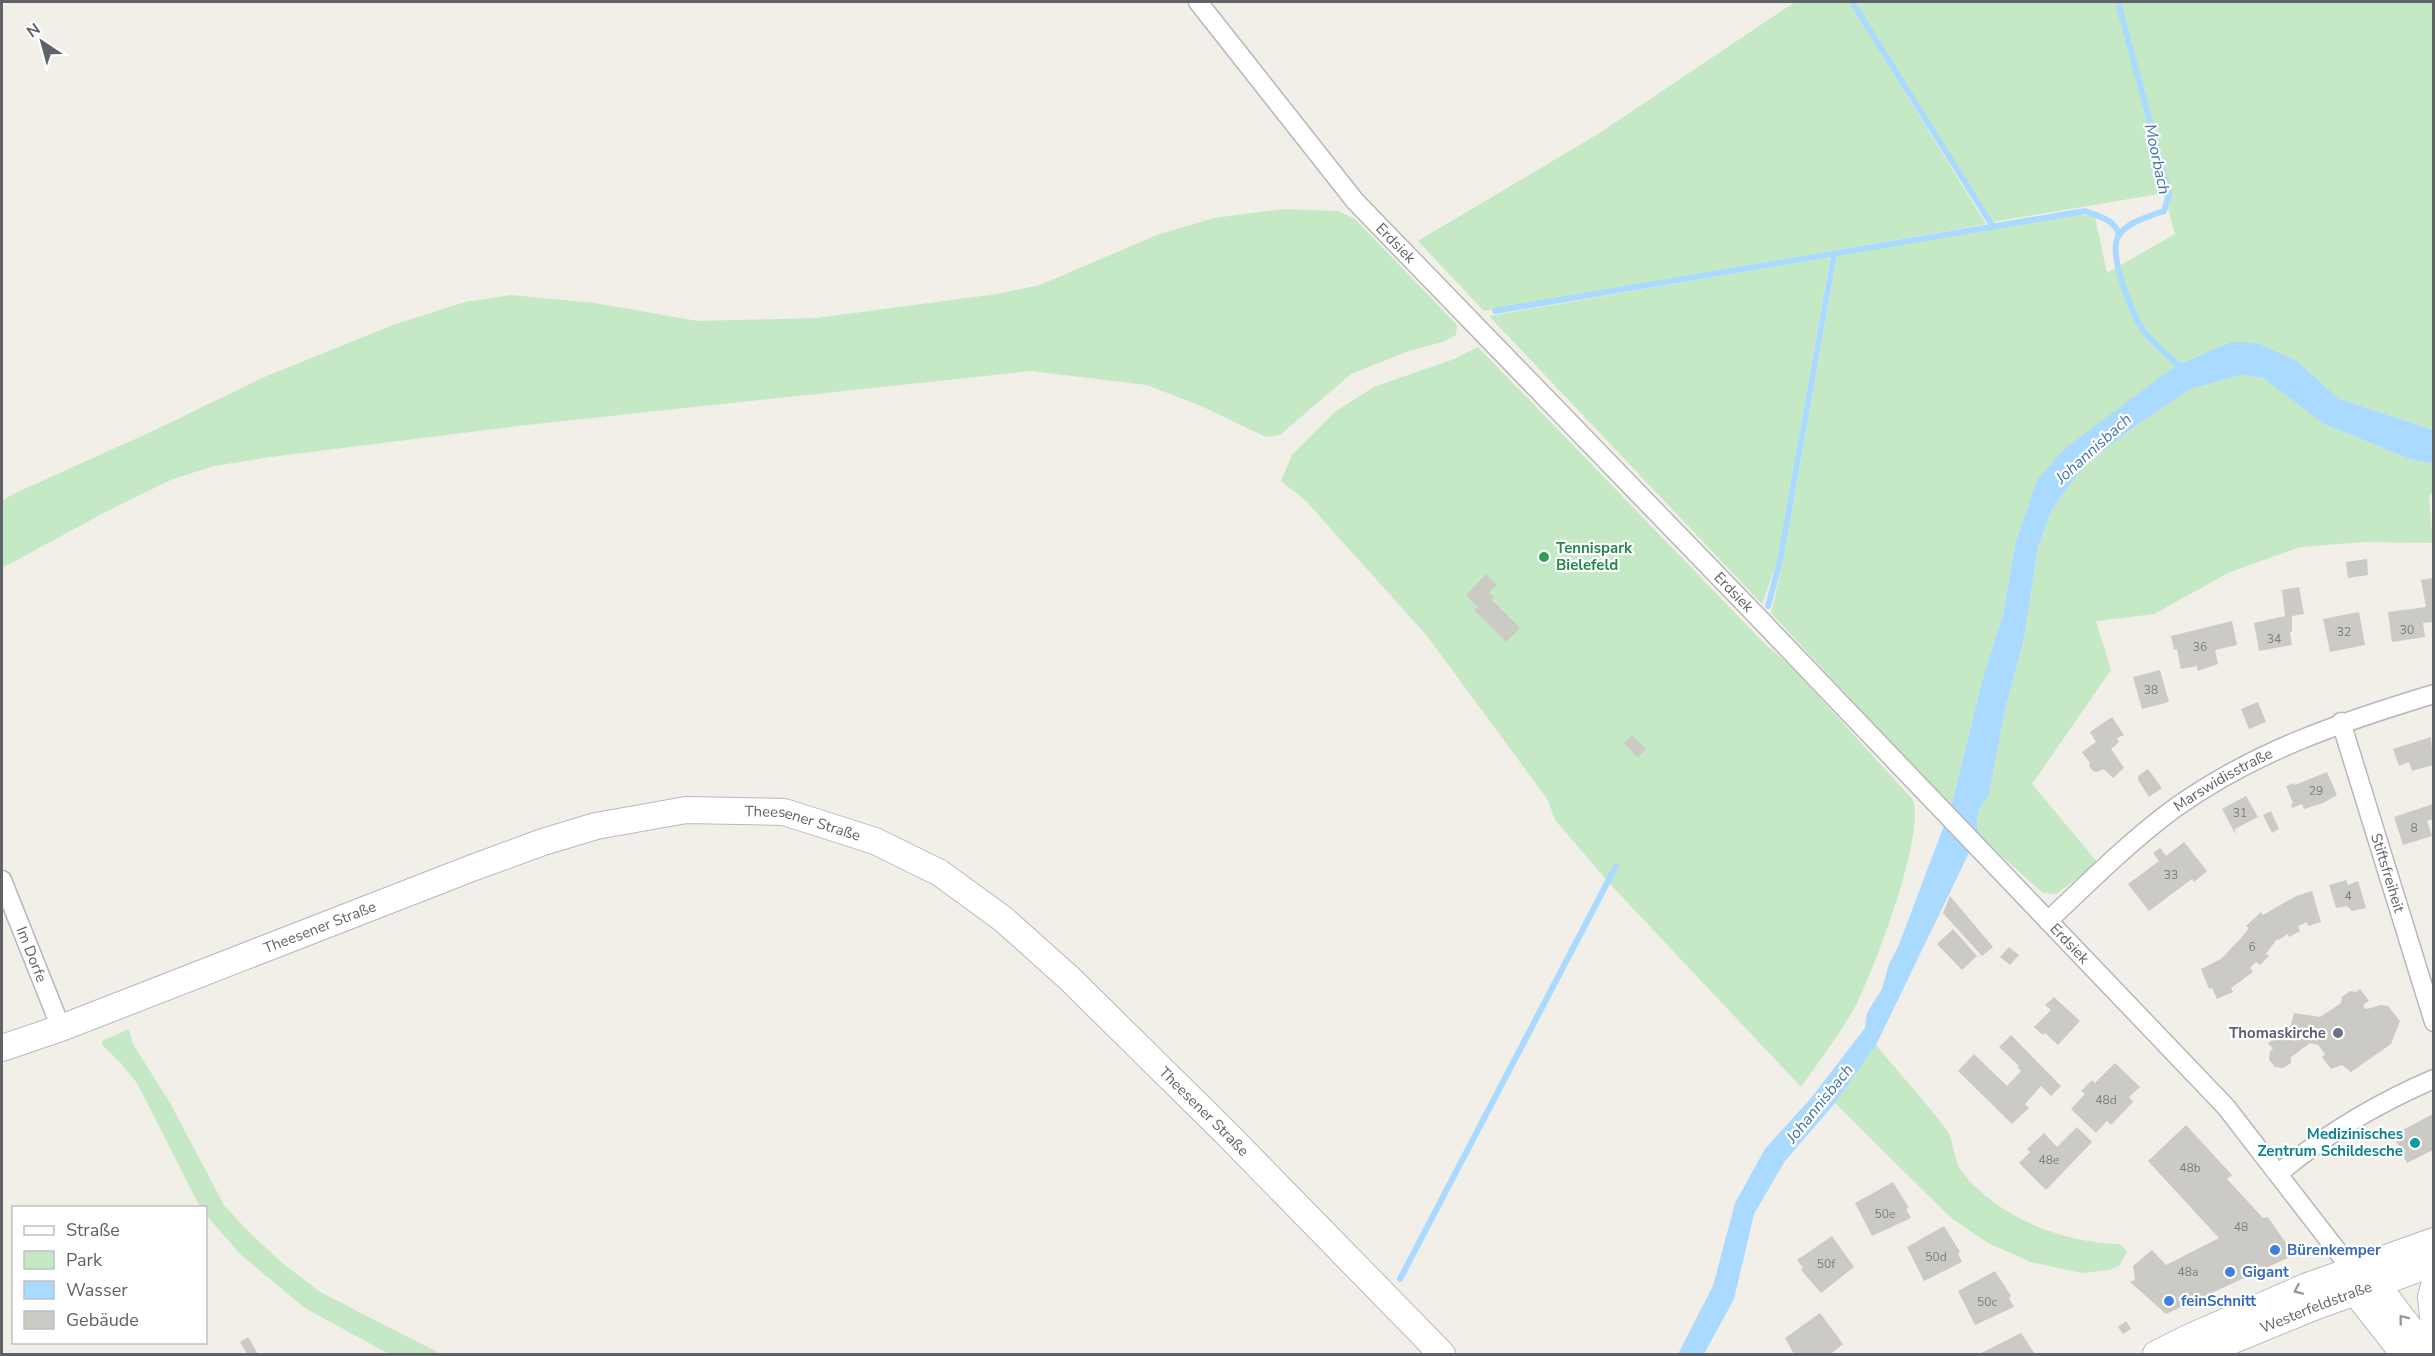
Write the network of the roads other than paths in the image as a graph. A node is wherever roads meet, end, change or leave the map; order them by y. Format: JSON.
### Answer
{"nodes":[{"id":1,"x":1198,"y":2,"type":"edge"},
{"id":2,"x":2433,"y":694,"type":"edge"},
{"id":3,"x":2341,"y":722,"type":"junction"},
{"id":4,"x":2,"y":880,"type":"edge"},
{"id":5,"x":2048,"y":921,"type":"junction"},
{"id":6,"x":2433,"y":1022,"type":"edge"},
{"id":7,"x":61,"y":1028,"type":"junction"},
{"id":8,"x":2,"y":1048,"type":"edge"},
{"id":9,"x":2433,"y":1079,"type":"edge"},
{"id":10,"x":2279,"y":1173,"type":"junction"},
{"id":11,"x":2433,"y":1241,"type":"edge"},
{"id":12,"x":2433,"y":1263,"type":"edge"},
{"id":13,"x":2361,"y":1282,"type":"junction"},
{"id":14,"x":2433,"y":1286,"type":"edge"},
{"id":15,"x":2433,"y":1327,"type":"edge"},
{"id":16,"x":1442,"y":1354,"type":"edge"},
{"id":17,"x":2156,"y":1354,"type":"edge"},
{"id":18,"x":2199,"y":1354,"type":"edge"},
{"id":19,"x":2404,"y":1354,"type":"edge"},
{"id":20,"x":2428,"y":1354,"type":"edge"}],
"edges":[{"from":1,"to":5,"type":"street","name":"Erdsiek"},
{"from":2,"to":3,"type":"street","name":"Marswidisstraße"},
{"from":3,"to":5,"type":"street","name":"Marswidisstraße"},
{"from":3,"to":6,"type":"street","name":"Stiftsfreiheit"},
{"from":4,"to":7,"type":"street","name":"Im Dorfe"},
{"from":5,"to":10,"type":"street","name":"Erdsiek"},
{"from":7,"to":8,"type":"street","name":"Theesener Straße"},
{"from":7,"to":16,"type":"street","name":"Theesener Straße"},
{"from":9,"to":10,"type":"street"},
{"from":10,"to":13,"type":"street","name":"Westerfeldstraße"},
{"from":11,"to":13,"type":"street","name":"Westerfeldstraße"},
{"from":12,"to":13,"type":"street","name":"Westerfeldstraße"},
{"from":13,"to":17,"type":"street","name":"Westerfeldstraße","one_way":true},
{"from":13,"to":18,"type":"street","name":"Westerfeldstraße"},
{"from":13,"to":19,"type":"street"},
{"from":20,"to":13,"type":"street","one_way":true},
{"from":14,"to":15,"type":"street"}]}
